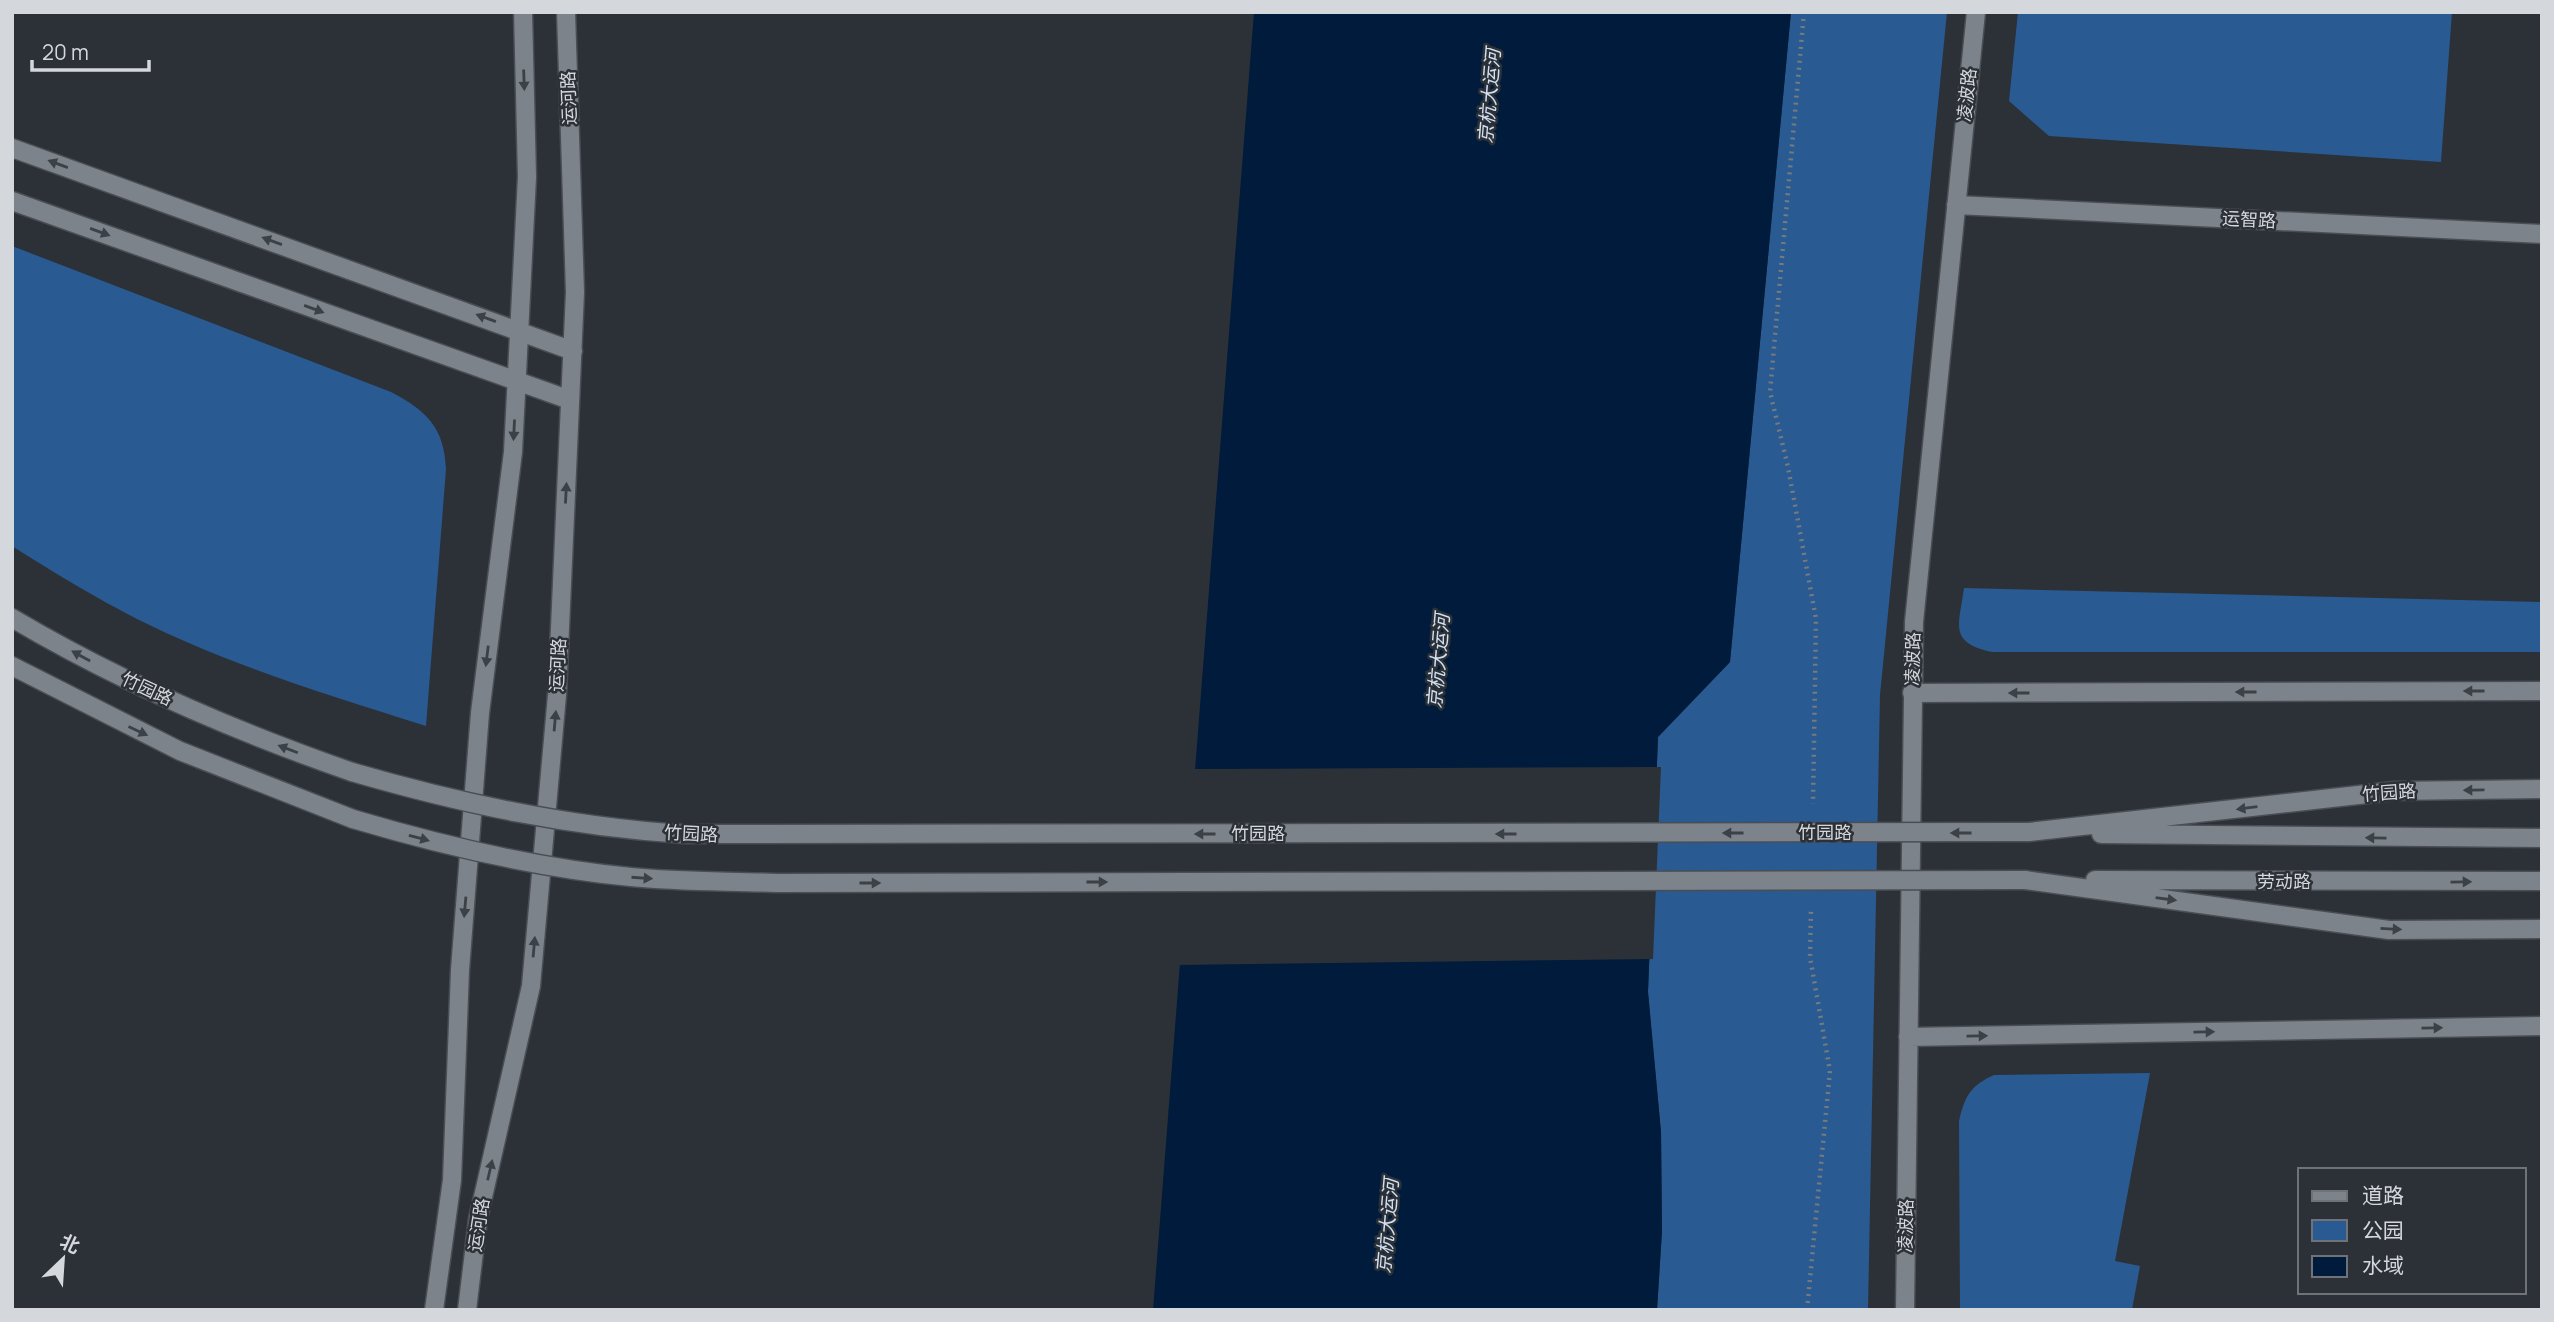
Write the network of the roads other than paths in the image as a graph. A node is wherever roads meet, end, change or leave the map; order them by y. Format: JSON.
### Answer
{"nodes":[{"id":1,"x":523,"y":12,"type":"edge"},
{"id":2,"x":566,"y":12,"type":"edge"},
{"id":3,"x":1976,"y":12,"type":"edge"},
{"id":4,"x":12,"y":148,"type":"edge"},
{"id":5,"x":12,"y":201,"type":"edge"},
{"id":6,"x":1956,"y":205,"type":"junction"},
{"id":7,"x":2542,"y":234,"type":"edge"},
{"id":8,"x":519,"y":330,"type":"junction"},
{"id":9,"x":573,"y":351,"type":"junction"},
{"id":10,"x":516,"y":382,"type":"junction"},
{"id":11,"x":570,"y":400,"type":"junction"},
{"id":12,"x":12,"y":618,"type":"edge"},
{"id":13,"x":12,"y":666,"type":"edge"},
{"id":14,"x":2542,"y":691,"type":"edge"},
{"id":15,"x":1913,"y":693,"type":"junction"},
{"id":16,"x":2542,"y":789,"type":"edge"},
{"id":17,"x":2029,"y":832,"type":"junction"},
{"id":18,"x":2542,"y":838,"type":"edge"},
{"id":19,"x":2025,"y":880,"type":"junction"},
{"id":20,"x":2542,"y":881,"type":"edge"},
{"id":21,"x":2542,"y":929,"type":"edge"},
{"id":22,"x":2542,"y":1026,"type":"edge"},
{"id":23,"x":1908,"y":1037,"type":"junction"},
{"id":24,"x":434,"y":1310,"type":"edge"},
{"id":25,"x":467,"y":1310,"type":"edge"},
{"id":26,"x":1905,"y":1310,"type":"edge"}],
"edges":[{"from":1,"to":8,"type":"street","name":"运河路","one_way":true},
{"from":2,"to":9,"type":"street","name":"运河路"},
{"from":3,"to":6,"type":"street","name":"凌波路"},
{"from":8,"to":4,"type":"street","one_way":true},
{"from":5,"to":10,"type":"street","one_way":true},
{"from":6,"to":7,"type":"street","name":"运智路"},
{"from":6,"to":15,"type":"street","name":"凌波路"},
{"from":8,"to":9,"type":"street"},
{"from":8,"to":10,"type":"street","name":"运河路"},
{"from":9,"to":11,"type":"street","name":"运河路"},
{"from":10,"to":11,"type":"street"},
{"from":10,"to":24,"type":"street","name":"运河路","one_way":true},
{"from":25,"to":11,"type":"street","name":"运河路","one_way":true},
{"from":17,"to":12,"type":"street","name":"竹园路","one_way":true,"bridge":true},
{"from":13,"to":19,"type":"street","one_way":true,"bridge":true},
{"from":14,"to":15,"type":"street","one_way":true},
{"from":15,"to":23,"type":"street","name":"凌波路"},
{"from":16,"to":17,"type":"street","name":"竹园路","one_way":true},
{"from":18,"to":17,"type":"street","one_way":true},
{"from":19,"to":20,"type":"street","name":"劳动路","one_way":true},
{"from":19,"to":21,"type":"street","one_way":true},
{"from":23,"to":22,"type":"street","one_way":true},
{"from":23,"to":26,"type":"street","name":"凌波路"}]}
